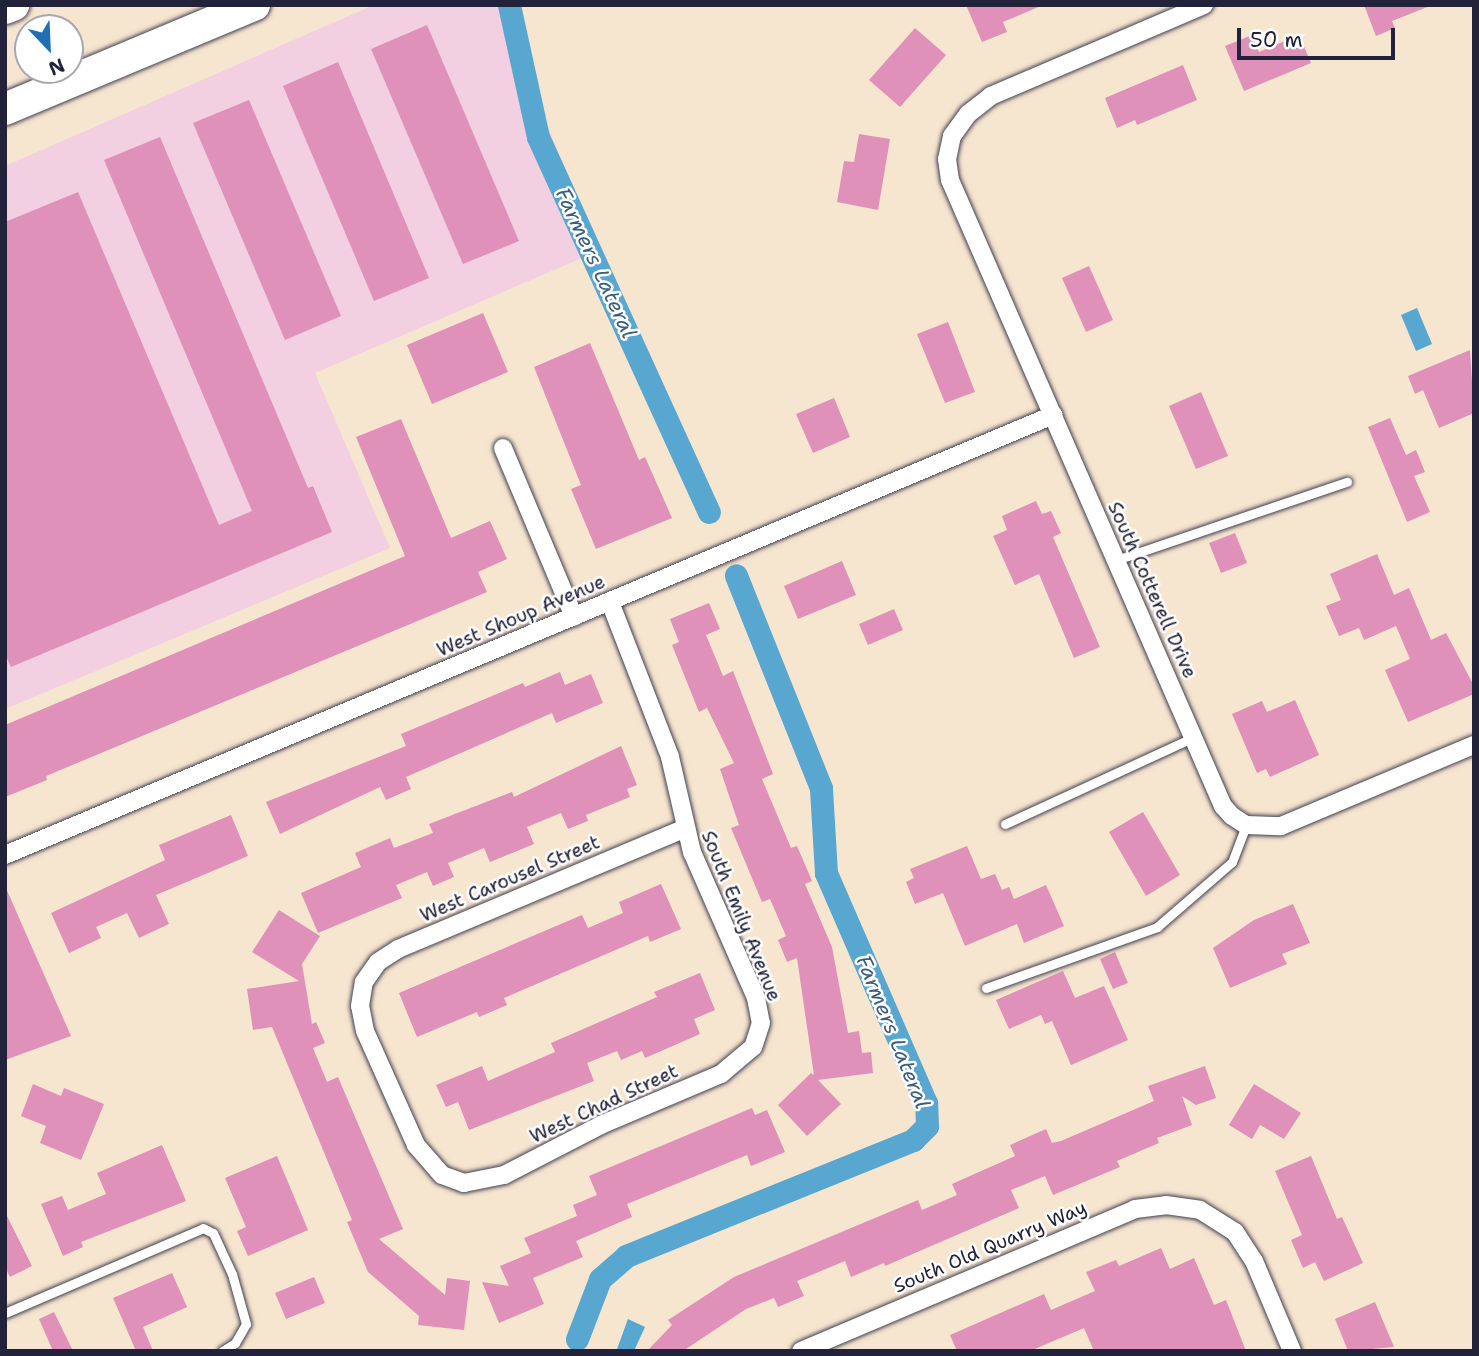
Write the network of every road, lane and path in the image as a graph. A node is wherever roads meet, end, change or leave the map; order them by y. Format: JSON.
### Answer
{"nodes":[{"id":1,"x":13,"y":5,"type":"edge"},
{"id":2,"x":254,"y":5,"type":"edge"},
{"id":3,"x":1204,"y":5,"type":"edge"},
{"id":4,"x":5,"y":8,"type":"edge"},
{"id":5,"x":5,"y":109,"type":"edge"},
{"id":6,"x":1053,"y":415,"type":"junction"},
{"id":7,"x":503,"y":448,"type":"dead end"},
{"id":8,"x":1347,"y":482,"type":"dead end"},
{"id":9,"x":1116,"y":560,"type":"junction"},
{"id":10,"x":610,"y":602,"type":"junction"},
{"id":11,"x":574,"y":617,"type":"junction"},
{"id":12,"x":1194,"y":737,"type":"junction"},
{"id":13,"x":1474,"y":745,"type":"edge"},
{"id":14,"x":1005,"y":824,"type":"dead end"},
{"id":15,"x":1246,"y":825,"type":"junction"},
{"id":16,"x":684,"y":829,"type":"junction"},
{"id":17,"x":5,"y":855,"type":"edge"},
{"id":18,"x":986,"y":988,"type":"dead end"},
{"id":19,"x":753,"y":1047,"type":"joint"},
{"id":20,"x":464,"y":1183,"type":"joint"},
{"id":21,"x":5,"y":1312,"type":"edge"},
{"id":22,"x":222,"y":1351,"type":"edge"},
{"id":23,"x":801,"y":1351,"type":"edge"},
{"id":24,"x":1292,"y":1351,"type":"edge"}],
"edges":[{"from":1,"to":4,"type":"highway"},
{"from":2,"to":5,"type":"highway"},
{"from":3,"to":6,"type":"street","name":"South Cotterell Drive"},
{"from":6,"to":9,"type":"street","name":"South Cotterell Drive"},
{"from":6,"to":10,"type":"street","name":"West Shoup Avenue"},
{"from":7,"to":11,"type":"street"},
{"from":8,"to":9,"type":"lane"},
{"from":9,"to":12,"type":"street","name":"South Cotterell Drive"},
{"from":10,"to":11,"type":"street","name":"West Shoup Avenue"},
{"from":10,"to":16,"type":"street","name":"South Emily Avenue"},
{"from":11,"to":17,"type":"street","name":"West Shoup Avenue"},
{"from":12,"to":14,"type":"lane"},
{"from":12,"to":15,"type":"street","name":"South Cotterell Drive"},
{"from":13,"to":15,"type":"street"},
{"from":15,"to":18,"type":"lane"},
{"from":16,"to":19,"type":"street","name":"South Emily Avenue"},
{"from":16,"to":20,"type":"street","name":"West Carousel Street"},
{"from":19,"to":20,"type":"street","name":"West Chad Street"},
{"from":21,"to":22,"type":"lane"},
{"from":23,"to":24,"type":"street","name":"South Old Quarry Way"}]}
